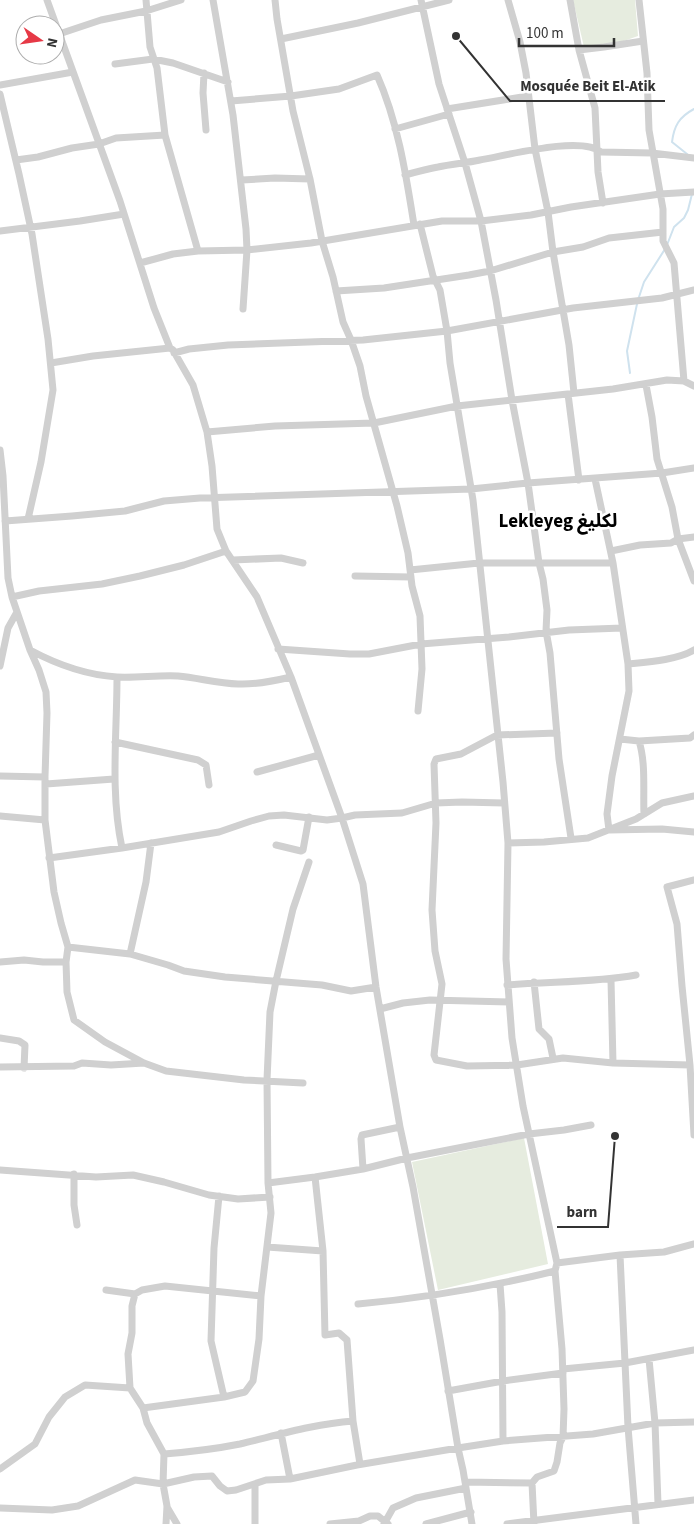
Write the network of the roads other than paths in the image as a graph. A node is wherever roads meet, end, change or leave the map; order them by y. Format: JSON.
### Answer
{"nodes":[{"id":1,"x":47,"y":0,"type":"edge"},
{"id":2,"x":146,"y":0,"type":"edge"},
{"id":3,"x":181,"y":0,"type":"edge"},
{"id":4,"x":213,"y":0,"type":"edge"},
{"id":5,"x":275,"y":0,"type":"edge"},
{"id":6,"x":448,"y":0,"type":"edge"},
{"id":7,"x":508,"y":0,"type":"edge"},
{"id":8,"x":570,"y":0,"type":"edge"},
{"id":9,"x":639,"y":0,"type":"edge"},
{"id":10,"x":421,"y":4,"type":"edge"},
{"id":11,"x":146,"y":11,"type":"junction"},
{"id":12,"x":52,"y":15,"type":"edge"},
{"id":13,"x":65,"y":32,"type":"edge"},
{"id":14,"x":281,"y":39,"type":"junction"},
{"id":15,"x":643,"y":41,"type":"junction"},
{"id":16,"x":65,"y":50,"type":"edge"},
{"id":17,"x":579,"y":50,"type":"junction"},
{"id":18,"x":153,"y":59,"type":"junction"},
{"id":19,"x":115,"y":64,"type":"dead end"},
{"id":20,"x":73,"y":72,"type":"junction"},
{"id":21,"x":204,"y":73,"type":"junction"},
{"id":22,"x":228,"y":82,"type":"junction"},
{"id":23,"x":0,"y":85,"type":"edge"},
{"id":24,"x":0,"y":94,"type":"edge"},
{"id":25,"x":291,"y":96,"type":"junction"},
{"id":26,"x":528,"y":96,"type":"junction"},
{"id":27,"x":231,"y":101,"type":"junction"},
{"id":28,"x":448,"y":111,"type":"junction"},
{"id":29,"x":395,"y":129,"type":"junction"},
{"id":30,"x":206,"y":130,"type":"dead end"},
{"id":31,"x":165,"y":135,"type":"junction"},
{"id":32,"x":99,"y":144,"type":"junction"},
{"id":33,"x":534,"y":149,"type":"junction"},
{"id":34,"x":597,"y":149,"type":"junction"},
{"id":35,"x":652,"y":153,"type":"junction"},
{"id":36,"x":694,"y":158,"type":"edge"},
{"id":37,"x":16,"y":160,"type":"junction"},
{"id":38,"x":465,"y":163,"type":"junction"},
{"id":39,"x":404,"y":175,"type":"junction"},
{"id":40,"x":310,"y":179,"type":"junction"},
{"id":41,"x":242,"y":180,"type":"junction"},
{"id":42,"x":694,"y":192,"type":"edge"},
{"id":43,"x":660,"y":194,"type":"junction"},
{"id":44,"x":603,"y":203,"type":"junction"},
{"id":45,"x":548,"y":212,"type":"junction"},
{"id":46,"x":124,"y":214,"type":"junction"},
{"id":47,"x":480,"y":221,"type":"junction"},
{"id":48,"x":417,"y":225,"type":"junction"},
{"id":49,"x":30,"y":228,"type":"junction"},
{"id":50,"x":0,"y":232,"type":"edge"},
{"id":51,"x":663,"y":232,"type":"junction"},
{"id":52,"x":322,"y":241,"type":"junction"},
{"id":53,"x":247,"y":250,"type":"junction"},
{"id":54,"x":198,"y":251,"type":"junction"},
{"id":55,"x":553,"y":252,"type":"junction"},
{"id":56,"x":140,"y":263,"type":"junction"},
{"id":57,"x":490,"y":271,"type":"junction"},
{"id":58,"x":435,"y":281,"type":"junction"},
{"id":59,"x":694,"y":290,"type":"edge"},
{"id":60,"x":336,"y":291,"type":"junction"},
{"id":61,"x":677,"y":295,"type":"junction"},
{"id":62,"x":242,"y":309,"type":"dead end"},
{"id":63,"x":563,"y":309,"type":"junction"},
{"id":64,"x":499,"y":322,"type":"junction"},
{"id":65,"x":447,"y":331,"type":"junction"},
{"id":66,"x":351,"y":340,"type":"junction"},
{"id":67,"x":172,"y":350,"type":"junction"},
{"id":68,"x":51,"y":364,"type":"junction"},
{"id":69,"x":684,"y":380,"type":"junction"},
{"id":70,"x":646,"y":385,"type":"junction"},
{"id":71,"x":694,"y":386,"type":"edge"},
{"id":72,"x":571,"y":394,"type":"junction"},
{"id":73,"x":512,"y":400,"type":"junction"},
{"id":74,"x":457,"y":406,"type":"junction"},
{"id":75,"x":374,"y":423,"type":"junction"},
{"id":76,"x":207,"y":432,"type":"junction"},
{"id":77,"x":0,"y":450,"type":"edge"},
{"id":78,"x":694,"y":468,"type":"edge"},
{"id":79,"x":662,"y":474,"type":"junction"},
{"id":80,"x":2,"y":476,"type":"edge"},
{"id":81,"x":595,"y":479,"type":"junction"},
{"id":82,"x":579,"y":480,"type":"junction"},
{"id":83,"x":528,"y":483,"type":"junction"},
{"id":84,"x":470,"y":489,"type":"junction"},
{"id":85,"x":393,"y":492,"type":"junction"},
{"id":86,"x":215,"y":498,"type":"junction"},
{"id":87,"x":28,"y":519,"type":"junction"},
{"id":88,"x":5,"y":521,"type":"junction"},
{"id":89,"x":3,"y":533,"type":"edge"},
{"id":90,"x":694,"y":537,"type":"edge"},
{"id":91,"x":678,"y":539,"type":"junction"},
{"id":92,"x":611,"y":550,"type":"junction"},
{"id":93,"x":226,"y":551,"type":"junction"},
{"id":94,"x":233,"y":560,"type":"junction"},
{"id":95,"x":539,"y":562,"type":"junction"},
{"id":96,"x":303,"y":563,"type":"dead end"},
{"id":97,"x":479,"y":563,"type":"junction"},
{"id":98,"x":613,"y":563,"type":"junction"},
{"id":99,"x":411,"y":573,"type":"junction"},
{"id":100,"x":355,"y":576,"type":"dead end"},
{"id":101,"x":694,"y":581,"type":"edge"},
{"id":102,"x":12,"y":597,"type":"junction"},
{"id":103,"x":17,"y":612,"type":"junction"},
{"id":104,"x":622,"y":628,"type":"junction"},
{"id":105,"x":546,"y":631,"type":"junction"},
{"id":106,"x":488,"y":639,"type":"junction"},
{"id":107,"x":421,"y":644,"type":"junction"},
{"id":108,"x":278,"y":648,"type":"junction"},
{"id":109,"x":30,"y":650,"type":"junction"},
{"id":110,"x":694,"y":650,"type":"edge"},
{"id":111,"x":628,"y":664,"type":"junction"},
{"id":112,"x":0,"y":666,"type":"edge"},
{"id":113,"x":117,"y":677,"type":"junction"},
{"id":114,"x":291,"y":677,"type":"junction"},
{"id":115,"x":418,"y":711,"type":"dead end"},
{"id":116,"x":557,"y":733,"type":"junction"},
{"id":117,"x":497,"y":735,"type":"junction"},
{"id":118,"x":694,"y":735,"type":"edge"},
{"id":119,"x":620,"y":739,"type":"junction"},
{"id":120,"x":639,"y":741,"type":"junction"},
{"id":121,"x":115,"y":742,"type":"junction"},
{"id":122,"x":319,"y":755,"type":"junction"},
{"id":123,"x":257,"y":772,"type":"dead end"},
{"id":124,"x":0,"y":776,"type":"edge"},
{"id":125,"x":114,"y":778,"type":"junction"},
{"id":126,"x":45,"y":780,"type":"junction"},
{"id":127,"x":209,"y":785,"type":"dead end"},
{"id":128,"x":694,"y":796,"type":"edge"},
{"id":129,"x":436,"y":803,"type":"junction"},
{"id":130,"x":504,"y":803,"type":"junction"},
{"id":131,"x":644,"y":814,"type":"junction"},
{"id":132,"x":0,"y":816,"type":"edge"},
{"id":133,"x":309,"y":817,"type":"junction"},
{"id":134,"x":342,"y":818,"type":"junction"},
{"id":135,"x":45,"y":820,"type":"junction"},
{"id":136,"x":609,"y":830,"type":"junction"},
{"id":137,"x":694,"y":832,"type":"edge"},
{"id":138,"x":571,"y":838,"type":"junction"},
{"id":139,"x":508,"y":842,"type":"junction"},
{"id":140,"x":151,"y":843,"type":"junction"},
{"id":141,"x":276,"y":845,"type":"dead end"},
{"id":142,"x":122,"y":848,"type":"junction"},
{"id":143,"x":49,"y":858,"type":"junction"},
{"id":144,"x":309,"y":862,"type":"dead end"},
{"id":145,"x":694,"y":880,"type":"edge"},
{"id":146,"x":68,"y":947,"type":"junction"},
{"id":147,"x":130,"y":954,"type":"junction"},
{"id":148,"x":0,"y":962,"type":"edge"},
{"id":149,"x":66,"y":962,"type":"junction"},
{"id":150,"x":636,"y":975,"type":"dead end"},
{"id":151,"x":611,"y":980,"type":"junction"},
{"id":152,"x":276,"y":981,"type":"junction"},
{"id":153,"x":534,"y":982,"type":"junction"},
{"id":154,"x":507,"y":985,"type":"junction"},
{"id":155,"x":376,"y":987,"type":"junction"},
{"id":156,"x":440,"y":1000,"type":"junction"},
{"id":157,"x":509,"y":1002,"type":"junction"},
{"id":158,"x":380,"y":1009,"type":"junction"},
{"id":159,"x":0,"y":1038,"type":"edge"},
{"id":160,"x":553,"y":1058,"type":"junction"},
{"id":161,"x":144,"y":1063,"type":"junction"},
{"id":162,"x":613,"y":1063,"type":"junction"},
{"id":163,"x":517,"y":1065,"type":"junction"},
{"id":164,"x":690,"y":1065,"type":"junction"},
{"id":165,"x":0,"y":1068,"type":"edge"},
{"id":166,"x":24,"y":1068,"type":"junction"},
{"id":167,"x":267,"y":1080,"type":"junction"},
{"id":168,"x":303,"y":1082,"type":"dead end"},
{"id":169,"x":591,"y":1125,"type":"dead end"},
{"id":170,"x":400,"y":1127,"type":"junction"},
{"id":171,"x":530,"y":1134,"type":"junction"},
{"id":172,"x":694,"y":1135,"type":"edge"},
{"id":173,"x":407,"y":1158,"type":"junction"},
{"id":174,"x":363,"y":1169,"type":"junction"},
{"id":175,"x":0,"y":1170,"type":"edge"},
{"id":176,"x":74,"y":1174,"type":"junction"},
{"id":177,"x":315,"y":1177,"type":"junction"},
{"id":178,"x":268,"y":1183,"type":"junction"},
{"id":179,"x":219,"y":1196,"type":"junction"},
{"id":180,"x":270,"y":1197,"type":"junction"},
{"id":181,"x":77,"y":1225,"type":"dead end"},
{"id":182,"x":694,"y":1244,"type":"edge"},
{"id":183,"x":267,"y":1247,"type":"junction"},
{"id":184,"x":323,"y":1251,"type":"junction"},
{"id":185,"x":620,"y":1255,"type":"junction"},
{"id":186,"x":556,"y":1267,"type":"junction"},
{"id":187,"x":500,"y":1284,"type":"junction"},
{"id":188,"x":106,"y":1290,"type":"dead end"},
{"id":189,"x":213,"y":1292,"type":"junction"},
{"id":190,"x":135,"y":1294,"type":"junction"},
{"id":191,"x":261,"y":1296,"type":"junction"},
{"id":192,"x":432,"y":1296,"type":"junction"},
{"id":193,"x":358,"y":1304,"type":"dead end"},
{"id":194,"x":694,"y":1350,"type":"edge"},
{"id":195,"x":648,"y":1359,"type":"junction"},
{"id":196,"x":626,"y":1363,"type":"junction"},
{"id":197,"x":563,"y":1371,"type":"junction"},
{"id":198,"x":503,"y":1380,"type":"junction"},
{"id":199,"x":130,"y":1388,"type":"junction"},
{"id":200,"x":448,"y":1391,"type":"junction"},
{"id":201,"x":224,"y":1397,"type":"junction"},
{"id":202,"x":143,"y":1408,"type":"junction"},
{"id":203,"x":353,"y":1422,"type":"junction"},
{"id":204,"x":694,"y":1422,"type":"edge"},
{"id":205,"x":655,"y":1423,"type":"junction"},
{"id":206,"x":628,"y":1427,"type":"junction"},
{"id":207,"x":281,"y":1433,"type":"junction"},
{"id":208,"x":563,"y":1437,"type":"junction"},
{"id":209,"x":503,"y":1441,"type":"junction"},
{"id":210,"x":458,"y":1448,"type":"junction"},
{"id":211,"x":164,"y":1454,"type":"junction"},
{"id":212,"x":360,"y":1464,"type":"junction"},
{"id":213,"x":0,"y":1469,"type":"edge"},
{"id":214,"x":290,"y":1479,"type":"junction"},
{"id":215,"x":532,"y":1482,"type":"junction"},
{"id":216,"x":163,"y":1484,"type":"junction"},
{"id":217,"x":255,"y":1484,"type":"junction"},
{"id":218,"x":466,"y":1485,"type":"junction"},
{"id":219,"x":694,"y":1500,"type":"edge"},
{"id":220,"x":658,"y":1504,"type":"junction"},
{"id":221,"x":167,"y":1506,"type":"junction"},
{"id":222,"x":635,"y":1507,"type":"junction"},
{"id":223,"x":0,"y":1508,"type":"edge"},
{"id":224,"x":471,"y":1512,"type":"junction"},
{"id":225,"x":574,"y":1515,"type":"junction"},
{"id":226,"x":534,"y":1522,"type":"edge"},
{"id":227,"x":386,"y":1523,"type":"edge"},
{"id":228,"x":166,"y":1524,"type":"edge"},
{"id":229,"x":177,"y":1524,"type":"edge"},
{"id":230,"x":255,"y":1524,"type":"edge"},
{"id":231,"x":330,"y":1524,"type":"edge"},
{"id":232,"x":426,"y":1524,"type":"edge"},
{"id":233,"x":472,"y":1524,"type":"edge"},
{"id":234,"x":507,"y":1524,"type":"edge"},
{"id":235,"x":574,"y":1524,"type":"edge"},
{"id":236,"x":636,"y":1524,"type":"edge"}],
"edges":[{"from":1,"to":12,"type":"street"},
{"from":2,"to":11,"type":"street"},
{"from":3,"to":11,"type":"street"},
{"from":4,"to":22,"type":"street"},
{"from":5,"to":14,"type":"street"},
{"from":6,"to":10,"type":"street"},
{"from":7,"to":26,"type":"street"},
{"from":8,"to":17,"type":"street"},
{"from":9,"to":15,"type":"street"},
{"from":10,"to":14,"type":"street"},
{"from":10,"to":28,"type":"street"},
{"from":11,"to":13,"type":"street"},
{"from":11,"to":18,"type":"street"},
{"from":14,"to":25,"type":"street"},
{"from":15,"to":17,"type":"street"},
{"from":15,"to":35,"type":"street"},
{"from":16,"to":20,"type":"street"},
{"from":17,"to":34,"type":"street"},
{"from":18,"to":19,"type":"street"},
{"from":18,"to":21,"type":"street"},
{"from":18,"to":31,"type":"street"},
{"from":20,"to":23,"type":"street"},
{"from":20,"to":32,"type":"street"},
{"from":21,"to":22,"type":"street"},
{"from":21,"to":30,"type":"street"},
{"from":22,"to":27,"type":"street"},
{"from":24,"to":37,"type":"street"},
{"from":25,"to":27,"type":"street"},
{"from":25,"to":29,"type":"street"},
{"from":25,"to":40,"type":"street"},
{"from":26,"to":28,"type":"street"},
{"from":26,"to":33,"type":"street"},
{"from":27,"to":41,"type":"street"},
{"from":28,"to":29,"type":"street"},
{"from":28,"to":38,"type":"street"},
{"from":29,"to":39,"type":"street"},
{"from":31,"to":32,"type":"street"},
{"from":31,"to":54,"type":"street"},
{"from":32,"to":37,"type":"street"},
{"from":32,"to":46,"type":"street"},
{"from":33,"to":34,"type":"street"},
{"from":33,"to":38,"type":"street"},
{"from":33,"to":45,"type":"street"},
{"from":34,"to":35,"type":"street"},
{"from":34,"to":44,"type":"street"},
{"from":35,"to":36,"type":"street"},
{"from":35,"to":43,"type":"street"},
{"from":37,"to":49,"type":"street"},
{"from":38,"to":39,"type":"street"},
{"from":38,"to":47,"type":"street"},
{"from":39,"to":48,"type":"street"},
{"from":40,"to":41,"type":"street"},
{"from":40,"to":52,"type":"street"},
{"from":41,"to":53,"type":"street"},
{"from":42,"to":43,"type":"street"},
{"from":43,"to":44,"type":"street"},
{"from":43,"to":51,"type":"street"},
{"from":44,"to":45,"type":"street"},
{"from":45,"to":47,"type":"street"},
{"from":45,"to":55,"type":"street"},
{"from":46,"to":49,"type":"street"},
{"from":46,"to":56,"type":"street"},
{"from":47,"to":48,"type":"street"},
{"from":47,"to":57,"type":"street"},
{"from":48,"to":52,"type":"street"},
{"from":48,"to":58,"type":"street"},
{"from":49,"to":50,"type":"street"},
{"from":49,"to":68,"type":"street"},
{"from":51,"to":55,"type":"street"},
{"from":51,"to":61,"type":"street"},
{"from":52,"to":53,"type":"street"},
{"from":52,"to":60,"type":"street"},
{"from":53,"to":54,"type":"street"},
{"from":53,"to":62,"type":"street"},
{"from":54,"to":56,"type":"street"},
{"from":55,"to":57,"type":"street"},
{"from":55,"to":63,"type":"street"},
{"from":56,"to":67,"type":"street"},
{"from":57,"to":58,"type":"street"},
{"from":57,"to":64,"type":"street"},
{"from":58,"to":60,"type":"street"},
{"from":58,"to":65,"type":"street"},
{"from":59,"to":61,"type":"street"},
{"from":60,"to":66,"type":"street"},
{"from":61,"to":63,"type":"street"},
{"from":61,"to":69,"type":"street"},
{"from":63,"to":64,"type":"street"},
{"from":63,"to":72,"type":"street"},
{"from":64,"to":65,"type":"street"},
{"from":64,"to":73,"type":"street"},
{"from":65,"to":66,"type":"street"},
{"from":65,"to":74,"type":"street"},
{"from":66,"to":67,"type":"street"},
{"from":66,"to":75,"type":"street"},
{"from":67,"to":68,"type":"street"},
{"from":67,"to":76,"type":"street"},
{"from":68,"to":87,"type":"street"},
{"from":69,"to":70,"type":"street"},
{"from":69,"to":71,"type":"street"},
{"from":70,"to":72,"type":"street"},
{"from":70,"to":79,"type":"street"},
{"from":72,"to":73,"type":"street"},
{"from":72,"to":82,"type":"street"},
{"from":73,"to":74,"type":"street"},
{"from":73,"to":83,"type":"street"},
{"from":74,"to":75,"type":"street"},
{"from":74,"to":84,"type":"street"},
{"from":75,"to":76,"type":"street"},
{"from":75,"to":85,"type":"street"},
{"from":76,"to":86,"type":"street"},
{"from":77,"to":80,"type":"street"},
{"from":78,"to":79,"type":"street"},
{"from":79,"to":81,"type":"street"},
{"from":79,"to":91,"type":"street"},
{"from":80,"to":88,"type":"street"},
{"from":81,"to":82,"type":"street"},
{"from":81,"to":92,"type":"street"},
{"from":82,"to":83,"type":"street"},
{"from":83,"to":84,"type":"street"},
{"from":83,"to":95,"type":"street"},
{"from":84,"to":85,"type":"street"},
{"from":84,"to":97,"type":"street"},
{"from":85,"to":86,"type":"street"},
{"from":85,"to":99,"type":"street"},
{"from":86,"to":87,"type":"street"},
{"from":86,"to":93,"type":"street"},
{"from":87,"to":88,"type":"street"},
{"from":88,"to":89,"type":"street"},
{"from":89,"to":102,"type":"street"},
{"from":90,"to":91,"type":"street"},
{"from":91,"to":92,"type":"street"},
{"from":91,"to":101,"type":"street"},
{"from":92,"to":98,"type":"street"},
{"from":93,"to":94,"type":"street"},
{"from":93,"to":102,"type":"street"},
{"from":94,"to":96,"type":"street"},
{"from":94,"to":108,"type":"street"},
{"from":95,"to":97,"type":"street"},
{"from":95,"to":98,"type":"street"},
{"from":95,"to":105,"type":"street"},
{"from":97,"to":99,"type":"street"},
{"from":97,"to":106,"type":"street"},
{"from":98,"to":104,"type":"street"},
{"from":99,"to":100,"type":"street"},
{"from":99,"to":107,"type":"street"},
{"from":102,"to":103,"type":"street"},
{"from":103,"to":109,"type":"street"},
{"from":103,"to":112,"type":"street"},
{"from":104,"to":105,"type":"street"},
{"from":104,"to":111,"type":"street"},
{"from":105,"to":106,"type":"street"},
{"from":105,"to":116,"type":"street"},
{"from":106,"to":107,"type":"street"},
{"from":106,"to":117,"type":"street"},
{"from":107,"to":108,"type":"street"},
{"from":107,"to":115,"type":"street"},
{"from":108,"to":114,"type":"street"},
{"from":109,"to":113,"type":"street"},
{"from":109,"to":126,"type":"street"},
{"from":110,"to":111,"type":"street"},
{"from":111,"to":119,"type":"street"},
{"from":113,"to":114,"type":"street"},
{"from":113,"to":121,"type":"street"},
{"from":114,"to":122,"type":"street"},
{"from":116,"to":117,"type":"street"},
{"from":116,"to":138,"type":"street"},
{"from":117,"to":129,"type":"street"},
{"from":117,"to":130,"type":"street"},
{"from":118,"to":120,"type":"street"},
{"from":119,"to":120,"type":"street"},
{"from":119,"to":136,"type":"street"},
{"from":120,"to":131,"type":"street"},
{"from":121,"to":125,"type":"street"},
{"from":121,"to":127,"type":"street"},
{"from":122,"to":123,"type":"street"},
{"from":122,"to":134,"type":"street"},
{"from":124,"to":126,"type":"street"},
{"from":125,"to":126,"type":"street"},
{"from":125,"to":142,"type":"street"},
{"from":126,"to":135,"type":"street"},
{"from":128,"to":131,"type":"street"},
{"from":129,"to":130,"type":"street"},
{"from":129,"to":134,"type":"street"},
{"from":129,"to":156,"type":"street"},
{"from":130,"to":139,"type":"street"},
{"from":131,"to":136,"type":"street"},
{"from":132,"to":135,"type":"street"},
{"from":133,"to":134,"type":"street"},
{"from":133,"to":140,"type":"street"},
{"from":133,"to":141,"type":"street"},
{"from":134,"to":155,"type":"street"},
{"from":135,"to":143,"type":"street"},
{"from":136,"to":137,"type":"street"},
{"from":136,"to":138,"type":"street"},
{"from":138,"to":139,"type":"street"},
{"from":139,"to":154,"type":"street"},
{"from":140,"to":142,"type":"street"},
{"from":140,"to":147,"type":"street"},
{"from":142,"to":143,"type":"street"},
{"from":143,"to":146,"type":"street"},
{"from":144,"to":152,"type":"street"},
{"from":145,"to":164,"type":"street"},
{"from":146,"to":147,"type":"street"},
{"from":146,"to":149,"type":"street"},
{"from":147,"to":152,"type":"street"},
{"from":148,"to":149,"type":"street"},
{"from":149,"to":161,"type":"street"},
{"from":150,"to":151,"type":"street"},
{"from":151,"to":153,"type":"street"},
{"from":151,"to":162,"type":"street"},
{"from":152,"to":155,"type":"street"},
{"from":152,"to":167,"type":"street"},
{"from":153,"to":154,"type":"street"},
{"from":153,"to":160,"type":"street"},
{"from":154,"to":157,"type":"street"},
{"from":155,"to":158,"type":"street"},
{"from":156,"to":157,"type":"street"},
{"from":156,"to":158,"type":"street"},
{"from":156,"to":163,"type":"street"},
{"from":157,"to":163,"type":"street"},
{"from":158,"to":170,"type":"street"},
{"from":159,"to":166,"type":"street"},
{"from":160,"to":162,"type":"street"},
{"from":160,"to":163,"type":"street"},
{"from":161,"to":166,"type":"street"},
{"from":161,"to":167,"type":"street"},
{"from":162,"to":164,"type":"street"},
{"from":163,"to":171,"type":"street"},
{"from":164,"to":172,"type":"street"},
{"from":165,"to":166,"type":"street"},
{"from":167,"to":168,"type":"street"},
{"from":167,"to":178,"type":"street"},
{"from":169,"to":171,"type":"street"},
{"from":170,"to":173,"type":"street"},
{"from":170,"to":174,"type":"street"},
{"from":171,"to":173,"type":"street"},
{"from":171,"to":186,"type":"street"},
{"from":173,"to":174,"type":"street"},
{"from":173,"to":192,"type":"street"},
{"from":174,"to":177,"type":"street"},
{"from":175,"to":176,"type":"street"},
{"from":176,"to":179,"type":"street"},
{"from":176,"to":181,"type":"street"},
{"from":177,"to":178,"type":"street"},
{"from":177,"to":184,"type":"street"},
{"from":178,"to":180,"type":"street"},
{"from":179,"to":180,"type":"street"},
{"from":179,"to":189,"type":"street"},
{"from":180,"to":183,"type":"street"},
{"from":182,"to":185,"type":"street"},
{"from":183,"to":184,"type":"street"},
{"from":183,"to":191,"type":"street"},
{"from":184,"to":203,"type":"street"},
{"from":185,"to":186,"type":"street"},
{"from":185,"to":196,"type":"street"},
{"from":186,"to":187,"type":"street"},
{"from":186,"to":197,"type":"street"},
{"from":187,"to":192,"type":"street"},
{"from":187,"to":198,"type":"street"},
{"from":188,"to":190,"type":"street"},
{"from":189,"to":190,"type":"street"},
{"from":189,"to":191,"type":"street"},
{"from":189,"to":201,"type":"street"},
{"from":190,"to":199,"type":"street"},
{"from":191,"to":201,"type":"street"},
{"from":192,"to":193,"type":"street"},
{"from":192,"to":200,"type":"street"},
{"from":194,"to":195,"type":"street"},
{"from":195,"to":196,"type":"street"},
{"from":195,"to":205,"type":"street"},
{"from":196,"to":197,"type":"street"},
{"from":196,"to":206,"type":"street"},
{"from":197,"to":198,"type":"street"},
{"from":197,"to":208,"type":"street"},
{"from":198,"to":200,"type":"street"},
{"from":198,"to":209,"type":"street"},
{"from":199,"to":202,"type":"street"},
{"from":199,"to":213,"type":"street"},
{"from":200,"to":210,"type":"street"},
{"from":201,"to":202,"type":"street"},
{"from":202,"to":211,"type":"street"},
{"from":203,"to":207,"type":"street"},
{"from":203,"to":212,"type":"street"},
{"from":204,"to":205,"type":"street"},
{"from":205,"to":206,"type":"street"},
{"from":205,"to":220,"type":"street"},
{"from":206,"to":208,"type":"street"},
{"from":206,"to":222,"type":"street"},
{"from":207,"to":211,"type":"street"},
{"from":207,"to":214,"type":"street"},
{"from":208,"to":209,"type":"street"},
{"from":208,"to":215,"type":"street"},
{"from":209,"to":210,"type":"street"},
{"from":210,"to":212,"type":"street"},
{"from":210,"to":218,"type":"street"},
{"from":211,"to":216,"type":"street"},
{"from":212,"to":214,"type":"street"},
{"from":214,"to":217,"type":"street"},
{"from":215,"to":218,"type":"street"},
{"from":215,"to":226,"type":"street"},
{"from":216,"to":217,"type":"street"},
{"from":216,"to":221,"type":"street"},
{"from":216,"to":223,"type":"street"},
{"from":217,"to":230,"type":"street"},
{"from":218,"to":224,"type":"street"},
{"from":218,"to":227,"type":"street"},
{"from":219,"to":220,"type":"street"},
{"from":220,"to":222,"type":"street"},
{"from":221,"to":228,"type":"street"},
{"from":221,"to":229,"type":"street"},
{"from":222,"to":225,"type":"street"},
{"from":222,"to":236,"type":"street"},
{"from":224,"to":232,"type":"street"},
{"from":224,"to":233,"type":"street"},
{"from":225,"to":226,"type":"street"},
{"from":225,"to":235,"type":"street"},
{"from":226,"to":234,"type":"street"},
{"from":227,"to":231,"type":"street"}]}
